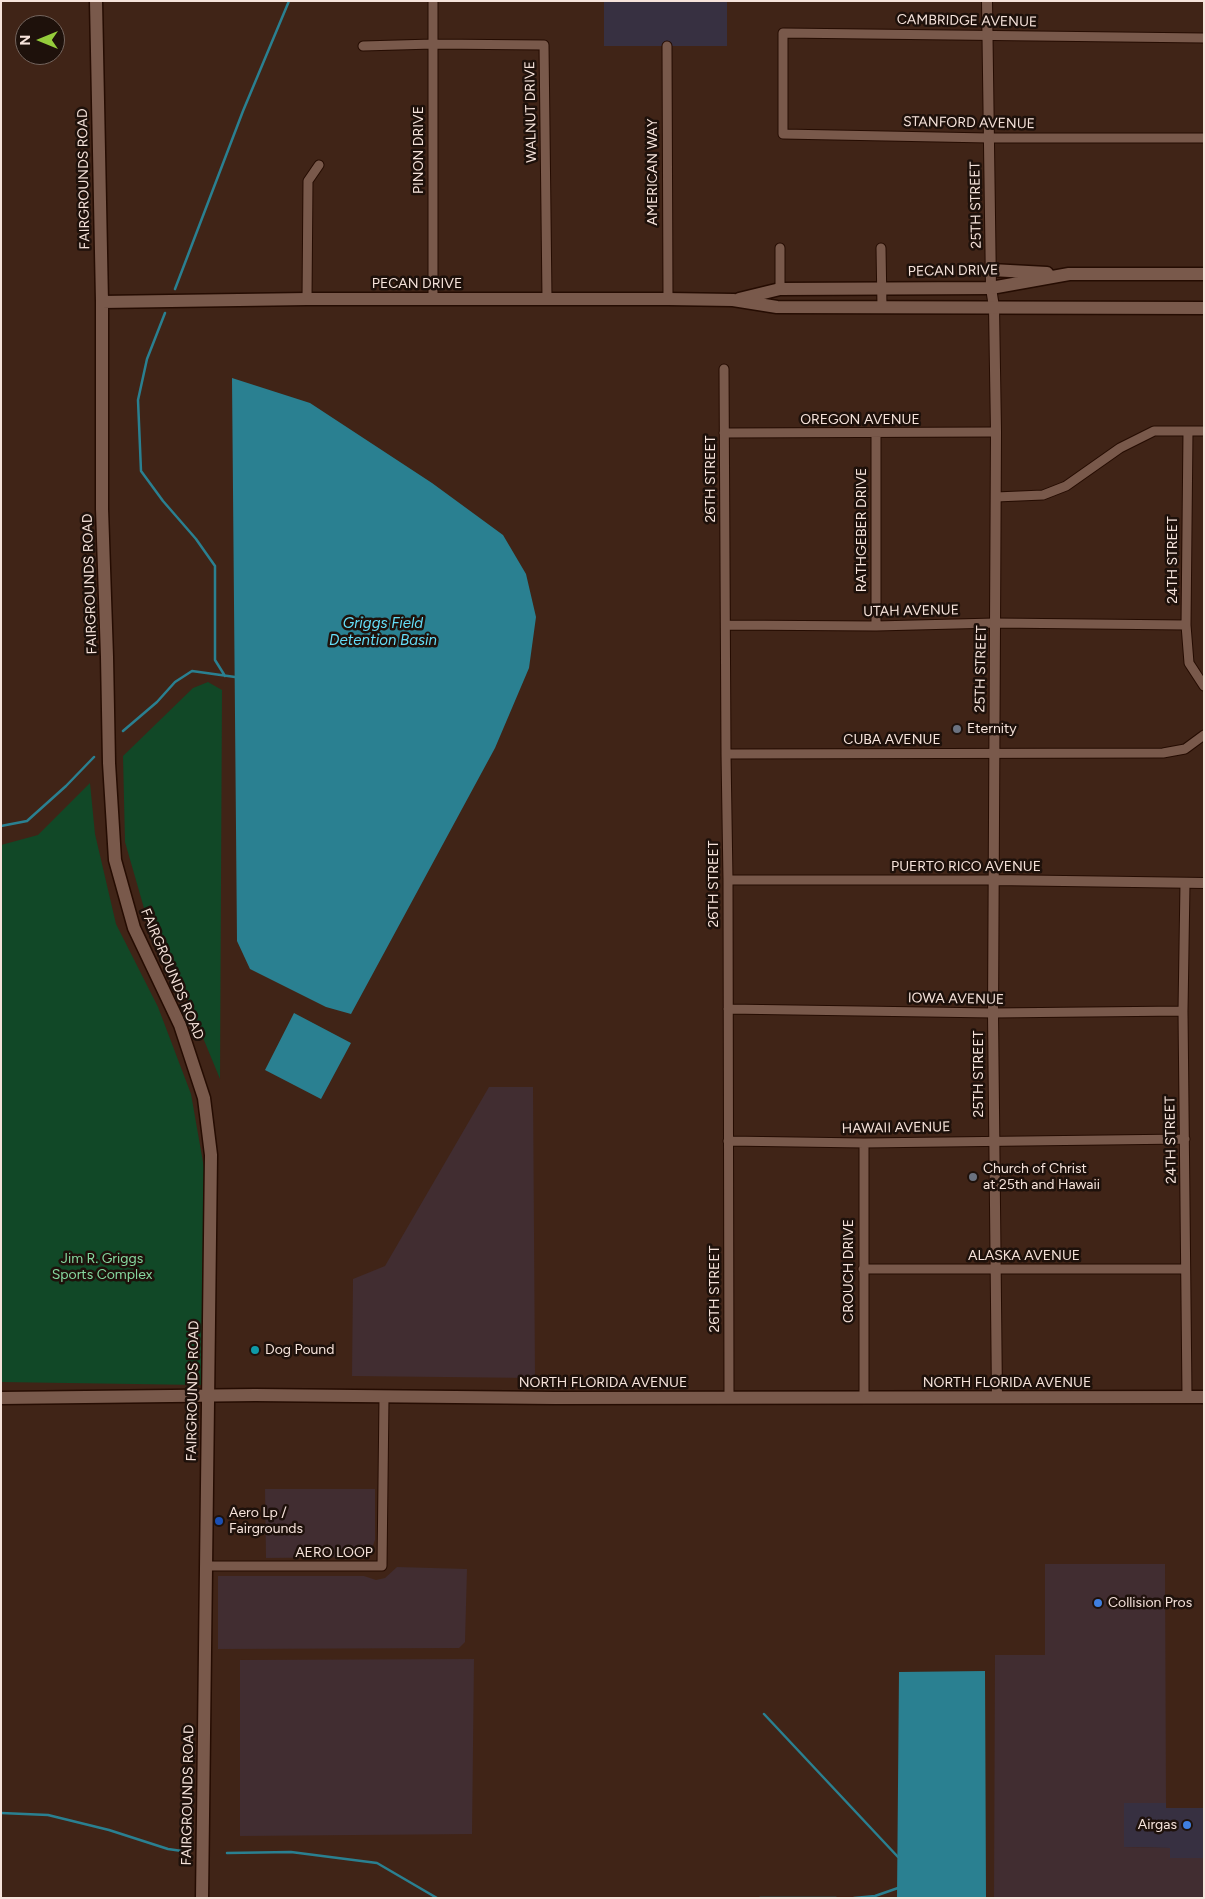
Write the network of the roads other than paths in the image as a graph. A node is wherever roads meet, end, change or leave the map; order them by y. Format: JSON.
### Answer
{"nodes":[{"id":1,"x":96,"y":1,"type":"edge"},
{"id":2,"x":433,"y":1,"type":"edge"},
{"id":3,"x":987,"y":1,"type":"edge"},
{"id":4,"x":987,"y":34,"type":"junction"},
{"id":5,"x":1204,"y":38,"type":"edge"},
{"id":6,"x":433,"y":44,"type":"junction"},
{"id":7,"x":363,"y":46,"type":"dead end"},
{"id":8,"x":667,"y":46,"type":"dead end"},
{"id":9,"x":783,"y":86,"type":"joint"},
{"id":10,"x":989,"y":138,"type":"junction"},
{"id":11,"x":1204,"y":138,"type":"edge"},
{"id":12,"x":318,"y":165,"type":"dead end"},
{"id":13,"x":780,"y":248,"type":"dead end"},
{"id":14,"x":881,"y":248,"type":"dead end"},
{"id":15,"x":991,"y":270,"type":"junction"},
{"id":16,"x":1069,"y":274,"type":"junction"},
{"id":17,"x":1204,"y":274,"type":"edge"},
{"id":18,"x":882,"y":288,"type":"junction"},
{"id":19,"x":991,"y":288,"type":"junction"},
{"id":20,"x":780,"y":289,"type":"junction"},
{"id":21,"x":307,"y":299,"type":"junction"},
{"id":22,"x":433,"y":299,"type":"junction"},
{"id":23,"x":547,"y":299,"type":"junction"},
{"id":24,"x":668,"y":299,"type":"junction"},
{"id":25,"x":733,"y":300,"type":"junction"},
{"id":26,"x":102,"y":302,"type":"junction"},
{"id":27,"x":882,"y":307,"type":"junction"},
{"id":28,"x":994,"y":307,"type":"junction"},
{"id":29,"x":1204,"y":308,"type":"edge"},
{"id":30,"x":724,"y":369,"type":"dead end"},
{"id":31,"x":1188,"y":431,"type":"junction"},
{"id":32,"x":1204,"y":431,"type":"edge"},
{"id":33,"x":996,"y":432,"type":"junction"},
{"id":34,"x":724,"y":433,"type":"junction"},
{"id":35,"x":876,"y":433,"type":"junction"},
{"id":36,"x":996,"y":496,"type":"junction"},
{"id":37,"x":995,"y":623,"type":"junction"},
{"id":38,"x":726,"y":626,"type":"junction"},
{"id":39,"x":876,"y":626,"type":"junction"},
{"id":40,"x":1186,"y":626,"type":"junction"},
{"id":41,"x":1204,"y":686,"type":"edge"},
{"id":42,"x":1204,"y":735,"type":"edge"},
{"id":43,"x":994,"y":753,"type":"junction"},
{"id":44,"x":726,"y":754,"type":"junction"},
{"id":45,"x":728,"y":880,"type":"junction"},
{"id":46,"x":994,"y":880,"type":"junction"},
{"id":47,"x":1185,"y":883,"type":"junction"},
{"id":48,"x":1204,"y":883,"type":"edge"},
{"id":49,"x":728,"y":1009,"type":"junction"},
{"id":50,"x":1183,"y":1011,"type":"junction"},
{"id":51,"x":993,"y":1013,"type":"junction"},
{"id":52,"x":1185,"y":1139,"type":"junction"},
{"id":53,"x":728,"y":1141,"type":"junction"},
{"id":54,"x":993,"y":1141,"type":"junction"},
{"id":55,"x":864,"y":1143,"type":"junction"},
{"id":56,"x":1185,"y":1269,"type":"junction"},
{"id":57,"x":863,"y":1270,"type":"junction"},
{"id":58,"x":995,"y":1270,"type":"junction"},
{"id":59,"x":208,"y":1396,"type":"junction"},
{"id":60,"x":1187,"y":1397,"type":"junction"},
{"id":61,"x":1204,"y":1397,"type":"edge"},
{"id":62,"x":1,"y":1398,"type":"edge"},
{"id":63,"x":384,"y":1398,"type":"junction"},
{"id":64,"x":729,"y":1398,"type":"junction"},
{"id":65,"x":864,"y":1398,"type":"junction"},
{"id":66,"x":997,"y":1398,"type":"junction"},
{"id":67,"x":207,"y":1566,"type":"junction"},
{"id":68,"x":202,"y":1898,"type":"edge"}],
"edges":[{"from":1,"to":26,"type":"main road","name":"FAIRGROUNDS ROAD"},
{"from":2,"to":6,"type":"street","name":"PINON DRIVE"},
{"from":3,"to":4,"type":"street","name":"25TH STREET"},
{"from":4,"to":5,"type":"street","name":"CAMBRIDGE AVENUE"},
{"from":4,"to":9,"type":"street","name":"CAMBRIDGE AVENUE"},
{"from":4,"to":10,"type":"street","name":"25TH STREET"},
{"from":6,"to":7,"type":"street","name":"WALNUT DRIVE"},
{"from":6,"to":22,"type":"street","name":"PINON DRIVE"},
{"from":6,"to":23,"type":"street","name":"WALNUT DRIVE"},
{"from":8,"to":24,"type":"street","name":"AMERICAN WAY"},
{"from":9,"to":10,"type":"street","name":"STANFORD AVENUE"},
{"from":10,"to":11,"type":"street","name":"STANFORD AVENUE"},
{"from":10,"to":15,"type":"street","name":"25TH STREET"},
{"from":12,"to":21,"type":"street"},
{"from":13,"to":20,"type":"street"},
{"from":14,"to":18,"type":"street"},
{"from":15,"to":16,"type":"main road"},
{"from":15,"to":19,"type":"street","name":"25TH STREET"},
{"from":16,"to":17,"type":"main road","name":"PECAN DRIVE"},
{"from":16,"to":19,"type":"main road","name":"PECAN DRIVE"},
{"from":18,"to":19,"type":"main road","name":"PECAN DRIVE"},
{"from":18,"to":20,"type":"main road","name":"PECAN DRIVE"},
{"from":18,"to":27,"type":"street"},
{"from":19,"to":28,"type":"street","name":"25TH STREET"},
{"from":20,"to":25,"type":"main road","name":"PECAN DRIVE"},
{"from":21,"to":22,"type":"main road","name":"PECAN DRIVE"},
{"from":21,"to":26,"type":"main road","name":"PECAN DRIVE"},
{"from":22,"to":23,"type":"main road","name":"PECAN DRIVE"},
{"from":23,"to":24,"type":"main road","name":"PECAN DRIVE"},
{"from":24,"to":25,"type":"main road","name":"PECAN DRIVE"},
{"from":25,"to":27,"type":"main road","name":"PECAN DRIVE"},
{"from":26,"to":59,"type":"main road","name":"FAIRGROUNDS ROAD"},
{"from":27,"to":28,"type":"main road","name":"PECAN DRIVE"},
{"from":28,"to":29,"type":"main road","name":"PECAN DRIVE"},
{"from":28,"to":33,"type":"street","name":"25TH STREET"},
{"from":30,"to":34,"type":"street","name":"26TH STREET"},
{"from":31,"to":32,"type":"street"},
{"from":31,"to":36,"type":"street"},
{"from":31,"to":40,"type":"street","name":"24TH STREET"},
{"from":33,"to":35,"type":"street","name":"OREGON AVENUE"},
{"from":33,"to":36,"type":"street","name":"25TH STREET"},
{"from":34,"to":35,"type":"street","name":"OREGON AVENUE"},
{"from":34,"to":38,"type":"street","name":"26TH STREET"},
{"from":35,"to":39,"type":"street","name":"RATHGEBER DRIVE"},
{"from":36,"to":37,"type":"street","name":"25TH STREET"},
{"from":37,"to":39,"type":"street","name":"UTAH AVENUE"},
{"from":37,"to":40,"type":"street","name":"UTAH AVENUE"},
{"from":37,"to":43,"type":"street","name":"25TH STREET"},
{"from":38,"to":39,"type":"street","name":"UTAH AVENUE"},
{"from":38,"to":44,"type":"street","name":"26TH STREET"},
{"from":40,"to":41,"type":"street","name":"24TH STREET"},
{"from":42,"to":43,"type":"street","name":"CUBA AVENUE"},
{"from":43,"to":44,"type":"street","name":"CUBA AVENUE"},
{"from":43,"to":46,"type":"street","name":"25TH STREET"},
{"from":44,"to":45,"type":"street","name":"26TH STREET"},
{"from":45,"to":46,"type":"street","name":"PUERTO RICO AVENUE"},
{"from":45,"to":49,"type":"street","name":"26TH STREET"},
{"from":46,"to":47,"type":"street","name":"PUERTO RICO AVENUE"},
{"from":46,"to":51,"type":"street","name":"25TH STREET"},
{"from":47,"to":48,"type":"street","name":"PUERTO RICO AVENUE"},
{"from":47,"to":50,"type":"street","name":"24TH STREET"},
{"from":49,"to":51,"type":"street","name":"IOWA AVENUE"},
{"from":49,"to":53,"type":"street","name":"26TH STREET"},
{"from":50,"to":51,"type":"street","name":"IOWA AVENUE"},
{"from":50,"to":52,"type":"street","name":"24TH STREET"},
{"from":51,"to":54,"type":"street","name":"25TH STREET"},
{"from":52,"to":54,"type":"street","name":"HAWAII AVENUE"},
{"from":52,"to":56,"type":"street","name":"24TH STREET"},
{"from":53,"to":55,"type":"street","name":"HAWAII AVENUE"},
{"from":53,"to":64,"type":"street","name":"26TH STREET"},
{"from":54,"to":55,"type":"street","name":"HAWAII AVENUE"},
{"from":54,"to":58,"type":"street","name":"25TH STREET"},
{"from":55,"to":57,"type":"street","name":"CROUCH DRIVE"},
{"from":56,"to":58,"type":"street","name":"ALASKA AVENUE"},
{"from":56,"to":60,"type":"street","name":"24TH STREET"},
{"from":57,"to":58,"type":"street","name":"ALASKA AVENUE"},
{"from":57,"to":65,"type":"street","name":"CROUCH DRIVE"},
{"from":58,"to":66,"type":"street","name":"25TH STREET"},
{"from":59,"to":62,"type":"main road","name":"NORTH FLORIDA AVENUE"},
{"from":59,"to":63,"type":"main road","name":"NORTH FLORIDA AVENUE"},
{"from":59,"to":67,"type":"main road","name":"FAIRGROUNDS ROAD"},
{"from":60,"to":61,"type":"main road","name":"NORTH FLORIDA AVENUE"},
{"from":60,"to":66,"type":"main road","name":"NORTH FLORIDA AVENUE"},
{"from":63,"to":64,"type":"main road","name":"NORTH FLORIDA AVENUE"},
{"from":63,"to":67,"type":"street","name":"AERO LOOP"},
{"from":64,"to":65,"type":"main road","name":"NORTH FLORIDA AVENUE"},
{"from":65,"to":66,"type":"main road","name":"NORTH FLORIDA AVENUE"},
{"from":67,"to":68,"type":"main road","name":"FAIRGROUNDS ROAD"}]}
